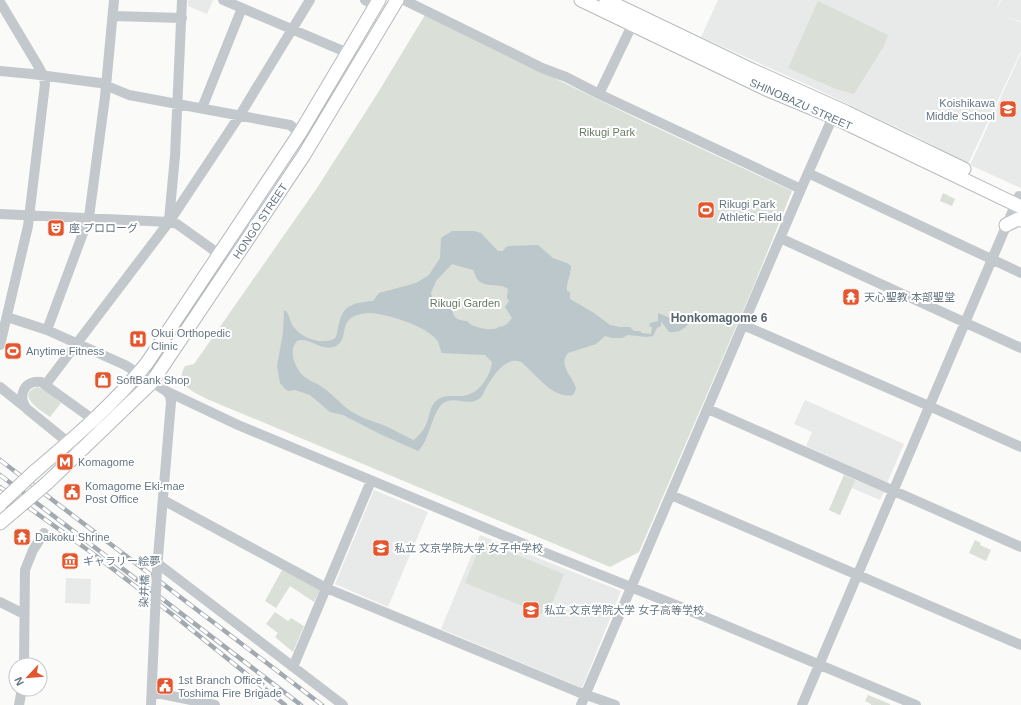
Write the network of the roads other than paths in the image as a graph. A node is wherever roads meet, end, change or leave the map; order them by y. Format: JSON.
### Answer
{"nodes":[{"id":1,"x":114,"y":0,"type":"edge"},
{"id":2,"x":182,"y":0,"type":"edge"},
{"id":3,"x":310,"y":0,"type":"edge"},
{"id":4,"x":397,"y":0,"type":"edge"},
{"id":5,"x":404,"y":0,"type":"edge"},
{"id":6,"x":581,"y":0,"type":"edge"},
{"id":7,"x":606,"y":0,"type":"edge"},
{"id":8,"x":0,"y":2,"type":"edge"},
{"id":9,"x":373,"y":2,"type":"edge"},
{"id":10,"x":233,"y":3,"type":"edge"},
{"id":11,"x":113,"y":16,"type":"junction"},
{"id":12,"x":182,"y":18,"type":"junction"},
{"id":13,"x":635,"y":20,"type":"junction"},
{"id":14,"x":293,"y":30,"type":"junction"},
{"id":15,"x":348,"y":53,"type":"junction"},
{"id":16,"x":0,"y":71,"type":"edge"},
{"id":17,"x":43,"y":75,"type":"junction"},
{"id":18,"x":106,"y":85,"type":"junction"},
{"id":19,"x":599,"y":94,"type":"junction"},
{"id":20,"x":177,"y":103,"type":"junction"},
{"id":21,"x":202,"y":108,"type":"junction"},
{"id":22,"x":835,"y":112,"type":"junction"},
{"id":23,"x":240,"y":115,"type":"junction"},
{"id":24,"x":300,"y":133,"type":"junction"},
{"id":25,"x":808,"y":173,"type":"junction"},
{"id":26,"x":801,"y":188,"type":"junction"},
{"id":27,"x":172,"y":191,"type":"junction"},
{"id":28,"x":185,"y":198,"type":"junction"},
{"id":29,"x":1019,"y":201,"type":"edge"},
{"id":30,"x":0,"y":214,"type":"edge"},
{"id":31,"x":30,"y":215,"type":"junction"},
{"id":32,"x":89,"y":217,"type":"junction"},
{"id":33,"x":1021,"y":220,"type":"edge"},
{"id":34,"x":169,"y":222,"type":"junction"},
{"id":35,"x":1006,"y":225,"type":"junction"},
{"id":36,"x":780,"y":238,"type":"junction"},
{"id":37,"x":219,"y":254,"type":"junction"},
{"id":38,"x":992,"y":259,"type":"junction"},
{"id":39,"x":1021,"y":273,"type":"edge"},
{"id":40,"x":6,"y":317,"type":"junction"},
{"id":41,"x":965,"y":323,"type":"junction"},
{"id":42,"x":744,"y":325,"type":"junction"},
{"id":43,"x":47,"y":330,"type":"junction"},
{"id":44,"x":77,"y":343,"type":"junction"},
{"id":45,"x":0,"y":345,"type":"edge"},
{"id":46,"x":1021,"y":348,"type":"edge"},
{"id":47,"x":138,"y":373,"type":"junction"},
{"id":48,"x":152,"y":382,"type":"junction"},
{"id":49,"x":46,"y":384,"type":"junction"},
{"id":50,"x":0,"y":388,"type":"edge"},
{"id":51,"x":166,"y":391,"type":"junction"},
{"id":52,"x":930,"y":406,"type":"junction"},
{"id":53,"x":27,"y":409,"type":"junction"},
{"id":54,"x":708,"y":409,"type":"junction"},
{"id":55,"x":99,"y":424,"type":"junction"},
{"id":56,"x":69,"y":442,"type":"junction"},
{"id":57,"x":1021,"y":447,"type":"edge"},
{"id":58,"x":80,"y":452,"type":"junction"},
{"id":59,"x":372,"y":481,"type":"junction"},
{"id":60,"x":894,"y":490,"type":"junction"},
{"id":61,"x":671,"y":495,"type":"junction"},
{"id":62,"x":163,"y":500,"type":"junction"},
{"id":63,"x":0,"y":503,"type":"edge"},
{"id":64,"x":0,"y":523,"type":"edge"},
{"id":65,"x":44,"y":532,"type":"dead end"},
{"id":66,"x":1021,"y":547,"type":"edge"},
{"id":67,"x":157,"y":566,"type":"junction"},
{"id":68,"x":858,"y":575,"type":"junction"},
{"id":69,"x":631,"y":586,"type":"junction"},
{"id":70,"x":326,"y":588,"type":"junction"},
{"id":71,"x":0,"y":602,"type":"edge"},
{"id":72,"x":24,"y":614,"type":"junction"},
{"id":73,"x":1021,"y":645,"type":"edge"},
{"id":74,"x":24,"y":657,"type":"edge"},
{"id":75,"x":819,"y":664,"type":"junction"},
{"id":76,"x":293,"y":667,"type":"junction"},
{"id":77,"x":152,"y":692,"type":"junction"},
{"id":78,"x":583,"y":700,"type":"edge"},
{"id":79,"x":151,"y":705,"type":"edge"},
{"id":80,"x":216,"y":705,"type":"edge"},
{"id":81,"x":342,"y":705,"type":"edge"},
{"id":82,"x":615,"y":705,"type":"edge"},
{"id":83,"x":802,"y":705,"type":"edge"},
{"id":84,"x":916,"y":705,"type":"edge"}],
"edges":[{"from":1,"to":11,"type":"street"},
{"from":2,"to":12,"type":"street"},
{"from":3,"to":14,"type":"street"},
{"from":4,"to":48,"type":"main road","name":"HONGŌ STREET"},
{"from":5,"to":19,"type":"street"},
{"from":6,"to":13,"type":"main road","name":"SHINOBAZU STREET"},
{"from":7,"to":13,"type":"main road","name":"SHINOBAZU STREET"},
{"from":8,"to":17,"type":"street"},
{"from":9,"to":15,"type":"main road","name":"HONGŌ STREET"},
{"from":10,"to":14,"type":"street"},
{"from":10,"to":21,"type":"street"},
{"from":11,"to":12,"type":"street"},
{"from":11,"to":18,"type":"street"},
{"from":12,"to":20,"type":"street"},
{"from":13,"to":19,"type":"street"},
{"from":13,"to":22,"type":"main road","name":"SHINOBAZU STREET"},
{"from":14,"to":15,"type":"street"},
{"from":14,"to":23,"type":"street"},
{"from":15,"to":24,"type":"main road","name":"HONGŌ STREET"},
{"from":16,"to":17,"type":"street"},
{"from":17,"to":18,"type":"street"},
{"from":17,"to":31,"type":"street"},
{"from":18,"to":20,"type":"street"},
{"from":18,"to":32,"type":"street"},
{"from":19,"to":26,"type":"street"},
{"from":20,"to":21,"type":"street"},
{"from":20,"to":27,"type":"street"},
{"from":21,"to":23,"type":"street"},
{"from":22,"to":25,"type":"street"},
{"from":22,"to":29,"type":"main road","name":"SHINOBAZU STREET"},
{"from":23,"to":24,"type":"street"},
{"from":23,"to":28,"type":"street"},
{"from":24,"to":37,"type":"main road","name":"HONGŌ STREET"},
{"from":25,"to":26,"type":"street"},
{"from":25,"to":38,"type":"street"},
{"from":26,"to":36,"type":"street"},
{"from":27,"to":28,"type":"street"},
{"from":27,"to":34,"type":"street"},
{"from":28,"to":34,"type":"street"},
{"from":29,"to":35,"type":"street"},
{"from":30,"to":31,"type":"street"},
{"from":31,"to":32,"type":"street"},
{"from":31,"to":40,"type":"street"},
{"from":32,"to":34,"type":"street"},
{"from":32,"to":43,"type":"street"},
{"from":33,"to":35,"type":"main road"},
{"from":34,"to":37,"type":"street"},
{"from":34,"to":44,"type":"street"},
{"from":35,"to":38,"type":"street"},
{"from":36,"to":41,"type":"street"},
{"from":36,"to":42,"type":"street"},
{"from":37,"to":47,"type":"main road","name":"HONGŌ STREET"},
{"from":38,"to":39,"type":"street"},
{"from":38,"to":41,"type":"street"},
{"from":40,"to":43,"type":"street"},
{"from":40,"to":45,"type":"street"},
{"from":41,"to":46,"type":"street"},
{"from":41,"to":52,"type":"street"},
{"from":42,"to":52,"type":"street"},
{"from":42,"to":54,"type":"street"},
{"from":43,"to":44,"type":"street"},
{"from":44,"to":47,"type":"street"},
{"from":44,"to":49,"type":"street"},
{"from":47,"to":48,"type":"street"},
{"from":47,"to":55,"type":"main road","name":"HONGŌ STREET"},
{"from":48,"to":51,"type":"street"},
{"from":48,"to":55,"type":"main road","name":"HONGŌ STREET"},
{"from":49,"to":53,"type":"street"},
{"from":49,"to":55,"type":"street"},
{"from":50,"to":53,"type":"street"},
{"from":51,"to":59,"type":"street"},
{"from":51,"to":62,"type":"street","name":"染井橋"},
{"from":52,"to":57,"type":"street"},
{"from":52,"to":60,"type":"street"},
{"from":53,"to":56,"type":"street"},
{"from":54,"to":60,"type":"street"},
{"from":54,"to":61,"type":"street"},
{"from":55,"to":56,"type":"main road"},
{"from":55,"to":58,"type":"main road"},
{"from":56,"to":58,"type":"street"},
{"from":56,"to":63,"type":"main road","bridge":true},
{"from":58,"to":64,"type":"main road","bridge":true},
{"from":59,"to":69,"type":"street"},
{"from":59,"to":70,"type":"street"},
{"from":60,"to":66,"type":"street"},
{"from":60,"to":68,"type":"street"},
{"from":61,"to":68,"type":"street"},
{"from":61,"to":69,"type":"street"},
{"from":62,"to":67,"type":"street","name":"染井橋"},
{"from":62,"to":70,"type":"street"},
{"from":65,"to":72,"type":"street"},
{"from":67,"to":76,"type":"street"},
{"from":67,"to":77,"type":"street","name":"染井橋","bridge":true},
{"from":68,"to":73,"type":"street"},
{"from":68,"to":75,"type":"street"},
{"from":69,"to":75,"type":"street"},
{"from":69,"to":78,"type":"street"},
{"from":70,"to":76,"type":"street"},
{"from":70,"to":78,"type":"street"},
{"from":71,"to":72,"type":"street"},
{"from":72,"to":74,"type":"street"},
{"from":75,"to":83,"type":"street"},
{"from":75,"to":84,"type":"street"},
{"from":76,"to":81,"type":"street"},
{"from":77,"to":79,"type":"street","name":"染井橋"},
{"from":77,"to":80,"type":"street"},
{"from":78,"to":82,"type":"street"}]}
